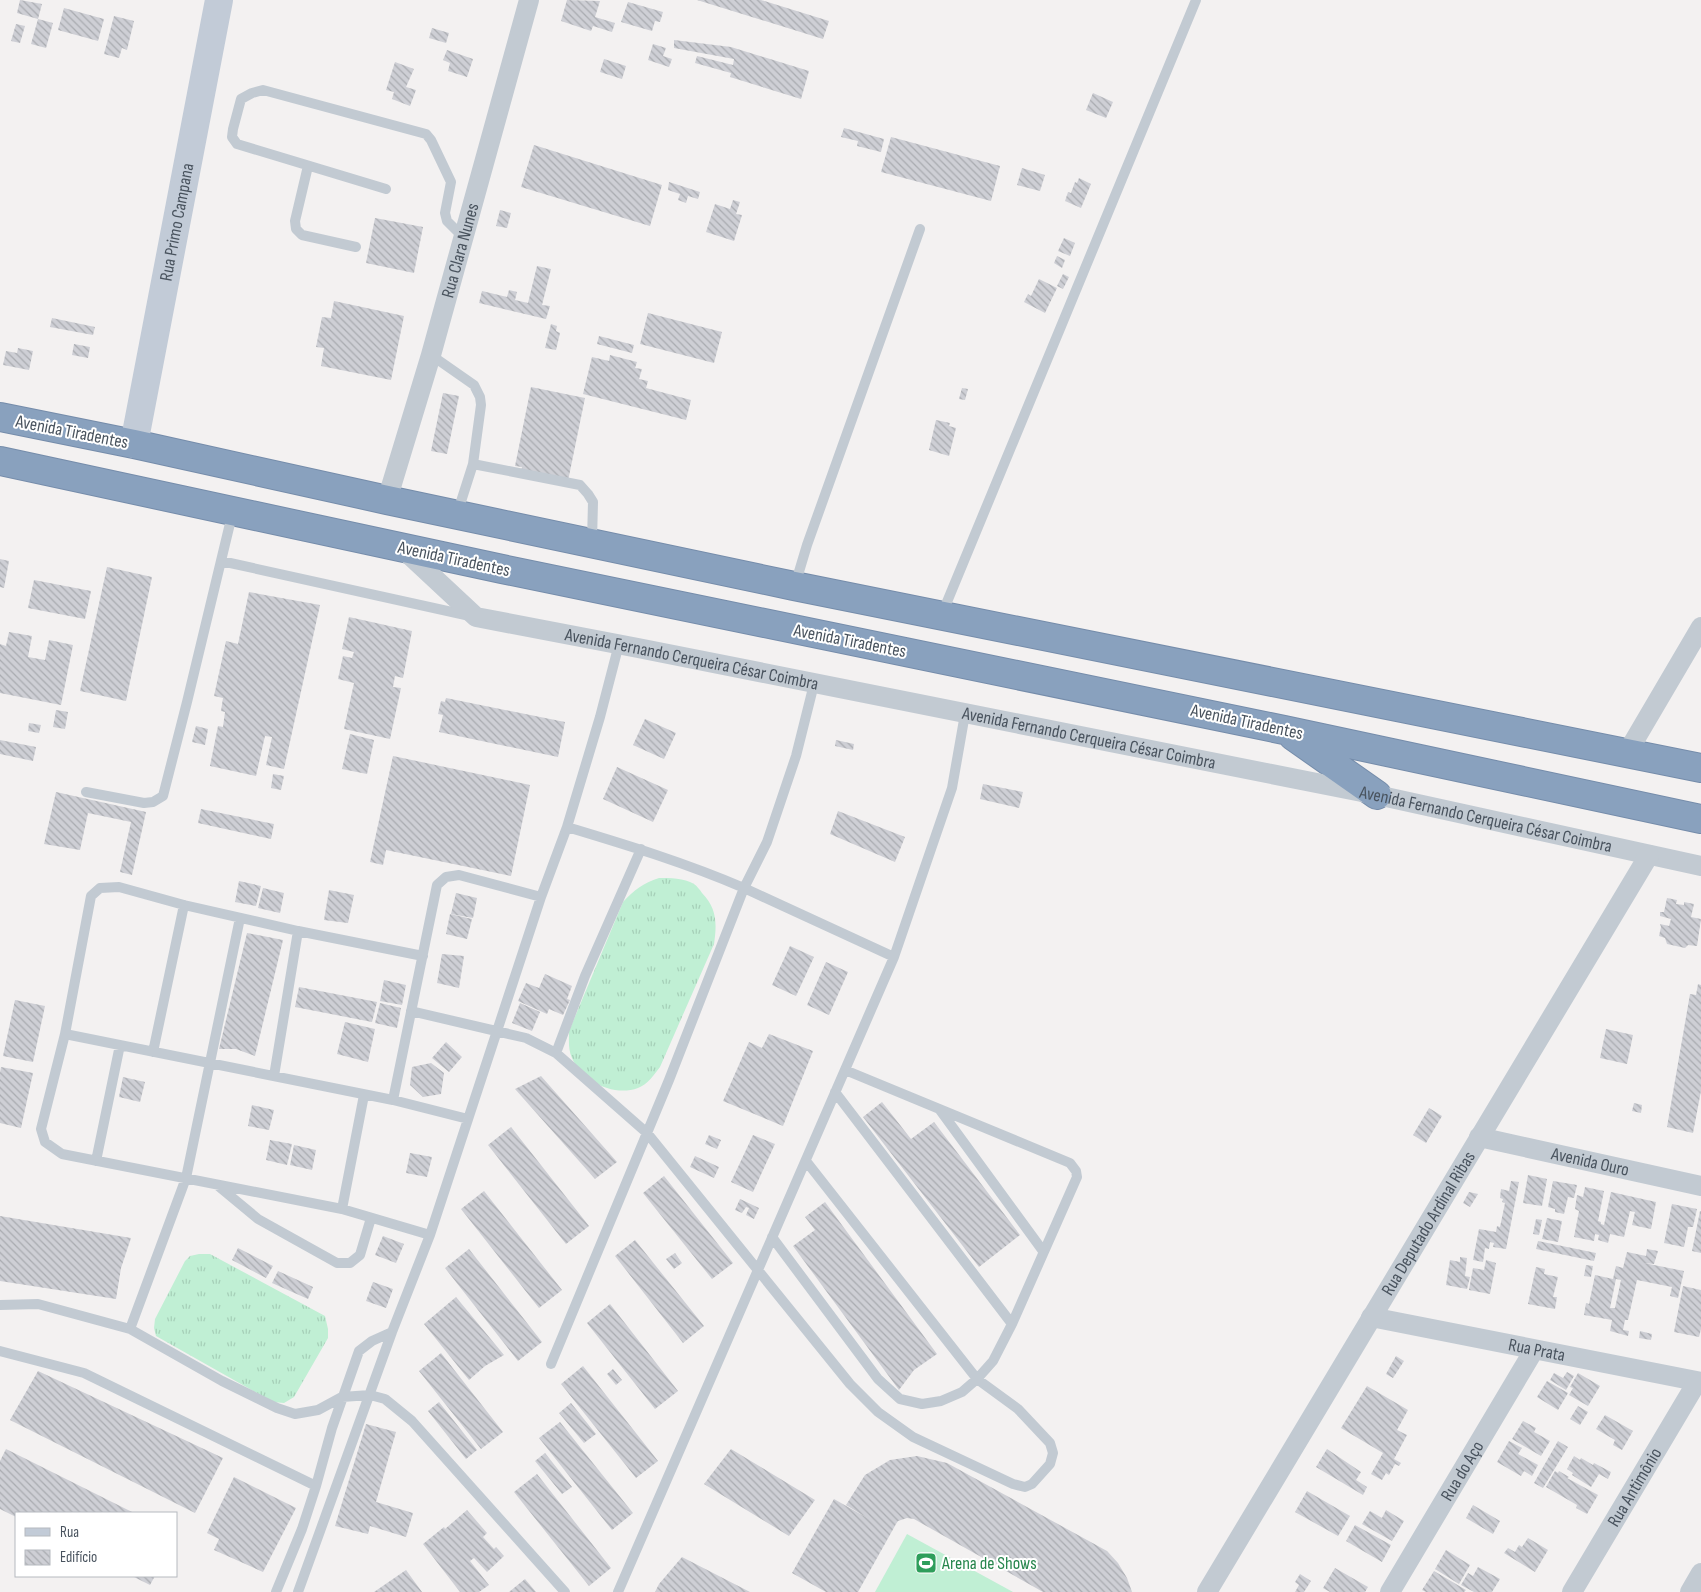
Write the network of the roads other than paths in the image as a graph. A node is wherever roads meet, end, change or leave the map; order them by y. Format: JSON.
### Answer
{"nodes":[{"id":1,"x":219,"y":0,"type":"edge"},
{"id":2,"x":529,"y":0,"type":"edge"},
{"id":3,"x":1196,"y":0,"type":"edge"},
{"id":4,"x":308,"y":166,"type":"junction"},
{"id":5,"x":386,"y":189,"type":"dead end"},
{"id":6,"x":920,"y":229,"type":"dead end"},
{"id":7,"x":464,"y":238,"type":"junction"},
{"id":8,"x":356,"y":247,"type":"dead end"},
{"id":9,"x":431,"y":355,"type":"junction"},
{"id":10,"x":0,"y":417,"type":"edge"},
{"id":11,"x":134,"y":444,"type":"junction"},
{"id":12,"x":0,"y":461,"type":"edge"},
{"id":13,"x":473,"y":464,"type":"junction"},
{"id":14,"x":387,"y":500,"type":"junction"},
{"id":15,"x":233,"y":510,"type":"junction"},
{"id":16,"x":457,"y":515,"type":"junction"},
{"id":17,"x":592,"y":542,"type":"junction"},
{"id":18,"x":401,"y":547,"type":"junction"},
{"id":19,"x":221,"y":561,"type":"junction"},
{"id":20,"x":794,"y":586,"type":"junction"},
{"id":21,"x":941,"y":615,"type":"junction"},
{"id":22,"x":476,"y":618,"type":"junction"},
{"id":23,"x":1701,"y":627,"type":"edge"},
{"id":24,"x":619,"y":644,"type":"junction"},
{"id":25,"x":814,"y":684,"type":"junction"},
{"id":26,"x":965,"y":714,"type":"junction"},
{"id":27,"x":1284,"y":730,"type":"junction"},
{"id":28,"x":1627,"y":752,"type":"junction"},
{"id":29,"x":1701,"y":768,"type":"edge"},
{"id":30,"x":86,"y":792,"type":"dead end"},
{"id":31,"x":1377,"y":795,"type":"junction"},
{"id":32,"x":1701,"y":819,"type":"edge"},
{"id":33,"x":567,"y":827,"type":"junction"},
{"id":34,"x":641,"y":849,"type":"junction"},
{"id":35,"x":1649,"y":855,"type":"junction"},
{"id":36,"x":1701,"y":866,"type":"edge"},
{"id":37,"x":744,"y":888,"type":"junction"},
{"id":38,"x":541,"y":897,"type":"junction"},
{"id":39,"x":184,"y":905,"type":"junction"},
{"id":40,"x":240,"y":918,"type":"junction"},
{"id":41,"x":298,"y":931,"type":"junction"},
{"id":42,"x":423,"y":956,"type":"junction"},
{"id":43,"x":894,"y":957,"type":"junction"},
{"id":44,"x":411,"y":1011,"type":"junction"},
{"id":45,"x":497,"y":1030,"type":"junction"},
{"id":46,"x":65,"y":1034,"type":"junction"},
{"id":47,"x":120,"y":1045,"type":"junction"},
{"id":48,"x":152,"y":1052,"type":"junction"},
{"id":49,"x":556,"y":1053,"type":"junction"},
{"id":50,"x":209,"y":1063,"type":"junction"},
{"id":51,"x":845,"y":1070,"type":"junction"},
{"id":52,"x":274,"y":1076,"type":"junction"},
{"id":53,"x":835,"y":1092,"type":"junction"},
{"id":54,"x":364,"y":1094,"type":"junction"},
{"id":55,"x":393,"y":1100,"type":"junction"},
{"id":56,"x":939,"y":1109,"type":"junction"},
{"id":57,"x":468,"y":1119,"type":"junction"},
{"id":58,"x":647,"y":1133,"type":"junction"},
{"id":59,"x":1479,"y":1137,"type":"junction"},
{"id":60,"x":96,"y":1160,"type":"junction"},
{"id":61,"x":806,"y":1161,"type":"junction"},
{"id":62,"x":186,"y":1178,"type":"junction"},
{"id":63,"x":216,"y":1184,"type":"junction"},
{"id":64,"x":1701,"y":1186,"type":"edge"},
{"id":65,"x":342,"y":1209,"type":"junction"},
{"id":66,"x":371,"y":1218,"type":"junction"},
{"id":67,"x":430,"y":1235,"type":"junction"},
{"id":68,"x":772,"y":1237,"type":"junction"},
{"id":69,"x":1044,"y":1251,"type":"junction"},
{"id":70,"x":758,"y":1270,"type":"junction"},
{"id":71,"x":0,"y":1305,"type":"edge"},
{"id":72,"x":1371,"y":1317,"type":"junction"},
{"id":73,"x":1012,"y":1324,"type":"junction"},
{"id":74,"x":130,"y":1330,"type":"junction"},
{"id":75,"x":392,"y":1332,"type":"junction"},
{"id":76,"x":1534,"y":1350,"type":"junction"},
{"id":77,"x":0,"y":1351,"type":"edge"},
{"id":78,"x":551,"y":1364,"type":"dead end"},
{"id":79,"x":977,"y":1379,"type":"junction"},
{"id":80,"x":1699,"y":1382,"type":"edge"},
{"id":81,"x":370,"y":1395,"type":"junction"},
{"id":82,"x":342,"y":1397,"type":"junction"},
{"id":83,"x":316,"y":1486,"type":"junction"},
{"id":84,"x":302,"y":1529,"type":"junction"},
{"id":85,"x":319,"y":1535,"type":"junction"},
{"id":86,"x":289,"y":1561,"type":"junction"},
{"id":87,"x":306,"y":1569,"type":"junction"},
{"id":88,"x":1701,"y":1573,"type":"edge"},
{"id":89,"x":276,"y":1592,"type":"edge"},
{"id":90,"x":298,"y":1592,"type":"edge"},
{"id":91,"x":565,"y":1592,"type":"edge"},
{"id":92,"x":618,"y":1592,"type":"edge"},
{"id":93,"x":1207,"y":1592,"type":"edge"},
{"id":94,"x":1390,"y":1592,"type":"edge"},
{"id":95,"x":1572,"y":1592,"type":"edge"},
{"id":96,"x":1690,"y":1592,"type":"edge"}],
"edges":[{"from":1,"to":11,"type":"street","name":"Rua Primo Campana"},
{"from":2,"to":7,"type":"street","name":"Rua Clara Nunes"},
{"from":3,"to":21,"type":"lane"},
{"from":4,"to":5,"type":"lane"},
{"from":4,"to":7,"type":"lane"},
{"from":4,"to":8,"type":"lane"},
{"from":6,"to":20,"type":"lane"},
{"from":7,"to":9,"type":"street","name":"Rua Clara Nunes"},
{"from":9,"to":13,"type":"lane"},
{"from":9,"to":14,"type":"street","name":"Rua Clara Nunes"},
{"from":10,"to":11,"type":"highway","name":"Avenida Tiradentes"},
{"from":11,"to":14,"type":"highway","name":"Avenida Tiradentes"},
{"from":12,"to":15,"type":"highway","name":"Avenida Tiradentes"},
{"from":13,"to":16,"type":"lane"},
{"from":13,"to":17,"type":"lane"},
{"from":14,"to":16,"type":"highway","name":"Avenida Tiradentes"},
{"from":15,"to":18,"type":"highway","name":"Avenida Tiradentes"},
{"from":15,"to":19,"type":"lane"},
{"from":16,"to":17,"type":"highway","name":"Avenida Tiradentes"},
{"from":17,"to":20,"type":"highway","name":"Avenida Tiradentes"},
{"from":18,"to":22,"type":"street"},
{"from":18,"to":27,"type":"highway","name":"Avenida Tiradentes"},
{"from":19,"to":22,"type":"lane"},
{"from":19,"to":30,"type":"lane"},
{"from":20,"to":21,"type":"highway","name":"Avenida Tiradentes"},
{"from":21,"to":28,"type":"highway","name":"Avenida Tiradentes"},
{"from":22,"to":24,"type":"street","name":"Avenida Fernando Cerqueira César Coimbra"},
{"from":23,"to":28,"type":"street"},
{"from":24,"to":25,"type":"street","name":"Avenida Fernando Cerqueira César Coimbra"},
{"from":24,"to":33,"type":"lane"},
{"from":25,"to":26,"type":"street","name":"Avenida Fernando Cerqueira César Coimbra"},
{"from":25,"to":37,"type":"lane"},
{"from":26,"to":31,"type":"street","name":"Avenida Fernando Cerqueira César Coimbra"},
{"from":26,"to":43,"type":"lane"},
{"from":27,"to":31,"type":"highway"},
{"from":27,"to":32,"type":"highway","name":"Avenida Tiradentes"},
{"from":28,"to":29,"type":"highway","name":"Avenida Tiradentes"},
{"from":31,"to":35,"type":"street","name":"Avenida Fernando Cerqueira César Coimbra"},
{"from":33,"to":34,"type":"lane"},
{"from":33,"to":38,"type":"lane"},
{"from":34,"to":37,"type":"lane"},
{"from":34,"to":49,"type":"lane"},
{"from":35,"to":36,"type":"street","name":"Avenida Fernando Cerqueira César Coimbra"},
{"from":35,"to":59,"type":"street","name":"Rua Deputado Ardinal Ribas"},
{"from":37,"to":43,"type":"lane"},
{"from":37,"to":58,"type":"lane"},
{"from":38,"to":42,"type":"lane"},
{"from":38,"to":45,"type":"lane"},
{"from":39,"to":40,"type":"lane"},
{"from":39,"to":46,"type":"lane"},
{"from":39,"to":48,"type":"lane"},
{"from":40,"to":41,"type":"lane"},
{"from":40,"to":50,"type":"lane"},
{"from":41,"to":42,"type":"lane"},
{"from":41,"to":52,"type":"lane"},
{"from":42,"to":44,"type":"lane"},
{"from":43,"to":51,"type":"lane"},
{"from":44,"to":45,"type":"lane"},
{"from":44,"to":55,"type":"lane"},
{"from":45,"to":49,"type":"lane"},
{"from":45,"to":57,"type":"lane"},
{"from":46,"to":47,"type":"lane"},
{"from":46,"to":60,"type":"lane"},
{"from":47,"to":48,"type":"lane"},
{"from":47,"to":60,"type":"lane"},
{"from":48,"to":50,"type":"lane"},
{"from":49,"to":58,"type":"lane"},
{"from":50,"to":52,"type":"lane"},
{"from":50,"to":62,"type":"lane"},
{"from":51,"to":53,"type":"lane"},
{"from":51,"to":56,"type":"lane"},
{"from":52,"to":54,"type":"lane"},
{"from":53,"to":61,"type":"lane"},
{"from":53,"to":73,"type":"lane"},
{"from":54,"to":55,"type":"lane"},
{"from":54,"to":65,"type":"lane"},
{"from":55,"to":57,"type":"lane"},
{"from":56,"to":69,"type":"lane"},
{"from":56,"to":69,"type":"lane"},
{"from":57,"to":67,"type":"lane"},
{"from":58,"to":70,"type":"lane"},
{"from":58,"to":78,"type":"lane"},
{"from":59,"to":64,"type":"street","name":"Avenida Ouro"},
{"from":59,"to":72,"type":"street","name":"Rua Deputado Ardinal Ribas"},
{"from":60,"to":62,"type":"lane"},
{"from":61,"to":68,"type":"lane"},
{"from":61,"to":79,"type":"lane"},
{"from":62,"to":63,"type":"lane"},
{"from":62,"to":74,"type":"lane"},
{"from":63,"to":65,"type":"lane"},
{"from":63,"to":66,"type":"lane"},
{"from":65,"to":66,"type":"lane"},
{"from":66,"to":67,"type":"lane"},
{"from":67,"to":75,"type":"lane"},
{"from":68,"to":70,"type":"lane"},
{"from":68,"to":79,"type":"lane"},
{"from":69,"to":73,"type":"lane"},
{"from":70,"to":79,"type":"lane"},
{"from":70,"to":92,"type":"lane"},
{"from":71,"to":74,"type":"lane"},
{"from":72,"to":76,"type":"street","name":"Rua Prata"},
{"from":72,"to":93,"type":"street","name":"Rua Deputado Ardinal Ribas"},
{"from":73,"to":79,"type":"lane"},
{"from":74,"to":82,"type":"lane"},
{"from":75,"to":81,"type":"lane"},
{"from":75,"to":82,"type":"lane"},
{"from":76,"to":80,"type":"street","name":"Rua Prata"},
{"from":76,"to":94,"type":"street","name":"Rua do Aço"},
{"from":77,"to":83,"type":"lane"},
{"from":80,"to":95,"type":"street","name":"Rua Antimônio"},
{"from":81,"to":82,"type":"lane"},
{"from":81,"to":85,"type":"lane"},
{"from":81,"to":91,"type":"lane"},
{"from":82,"to":83,"type":"lane"},
{"from":83,"to":84,"type":"lane"},
{"from":84,"to":85,"type":"lane"},
{"from":84,"to":86,"type":"lane"},
{"from":85,"to":87,"type":"lane"},
{"from":86,"to":87,"type":"lane"},
{"from":86,"to":89,"type":"lane"},
{"from":87,"to":90,"type":"lane"},
{"from":88,"to":96,"type":"street"}]}
